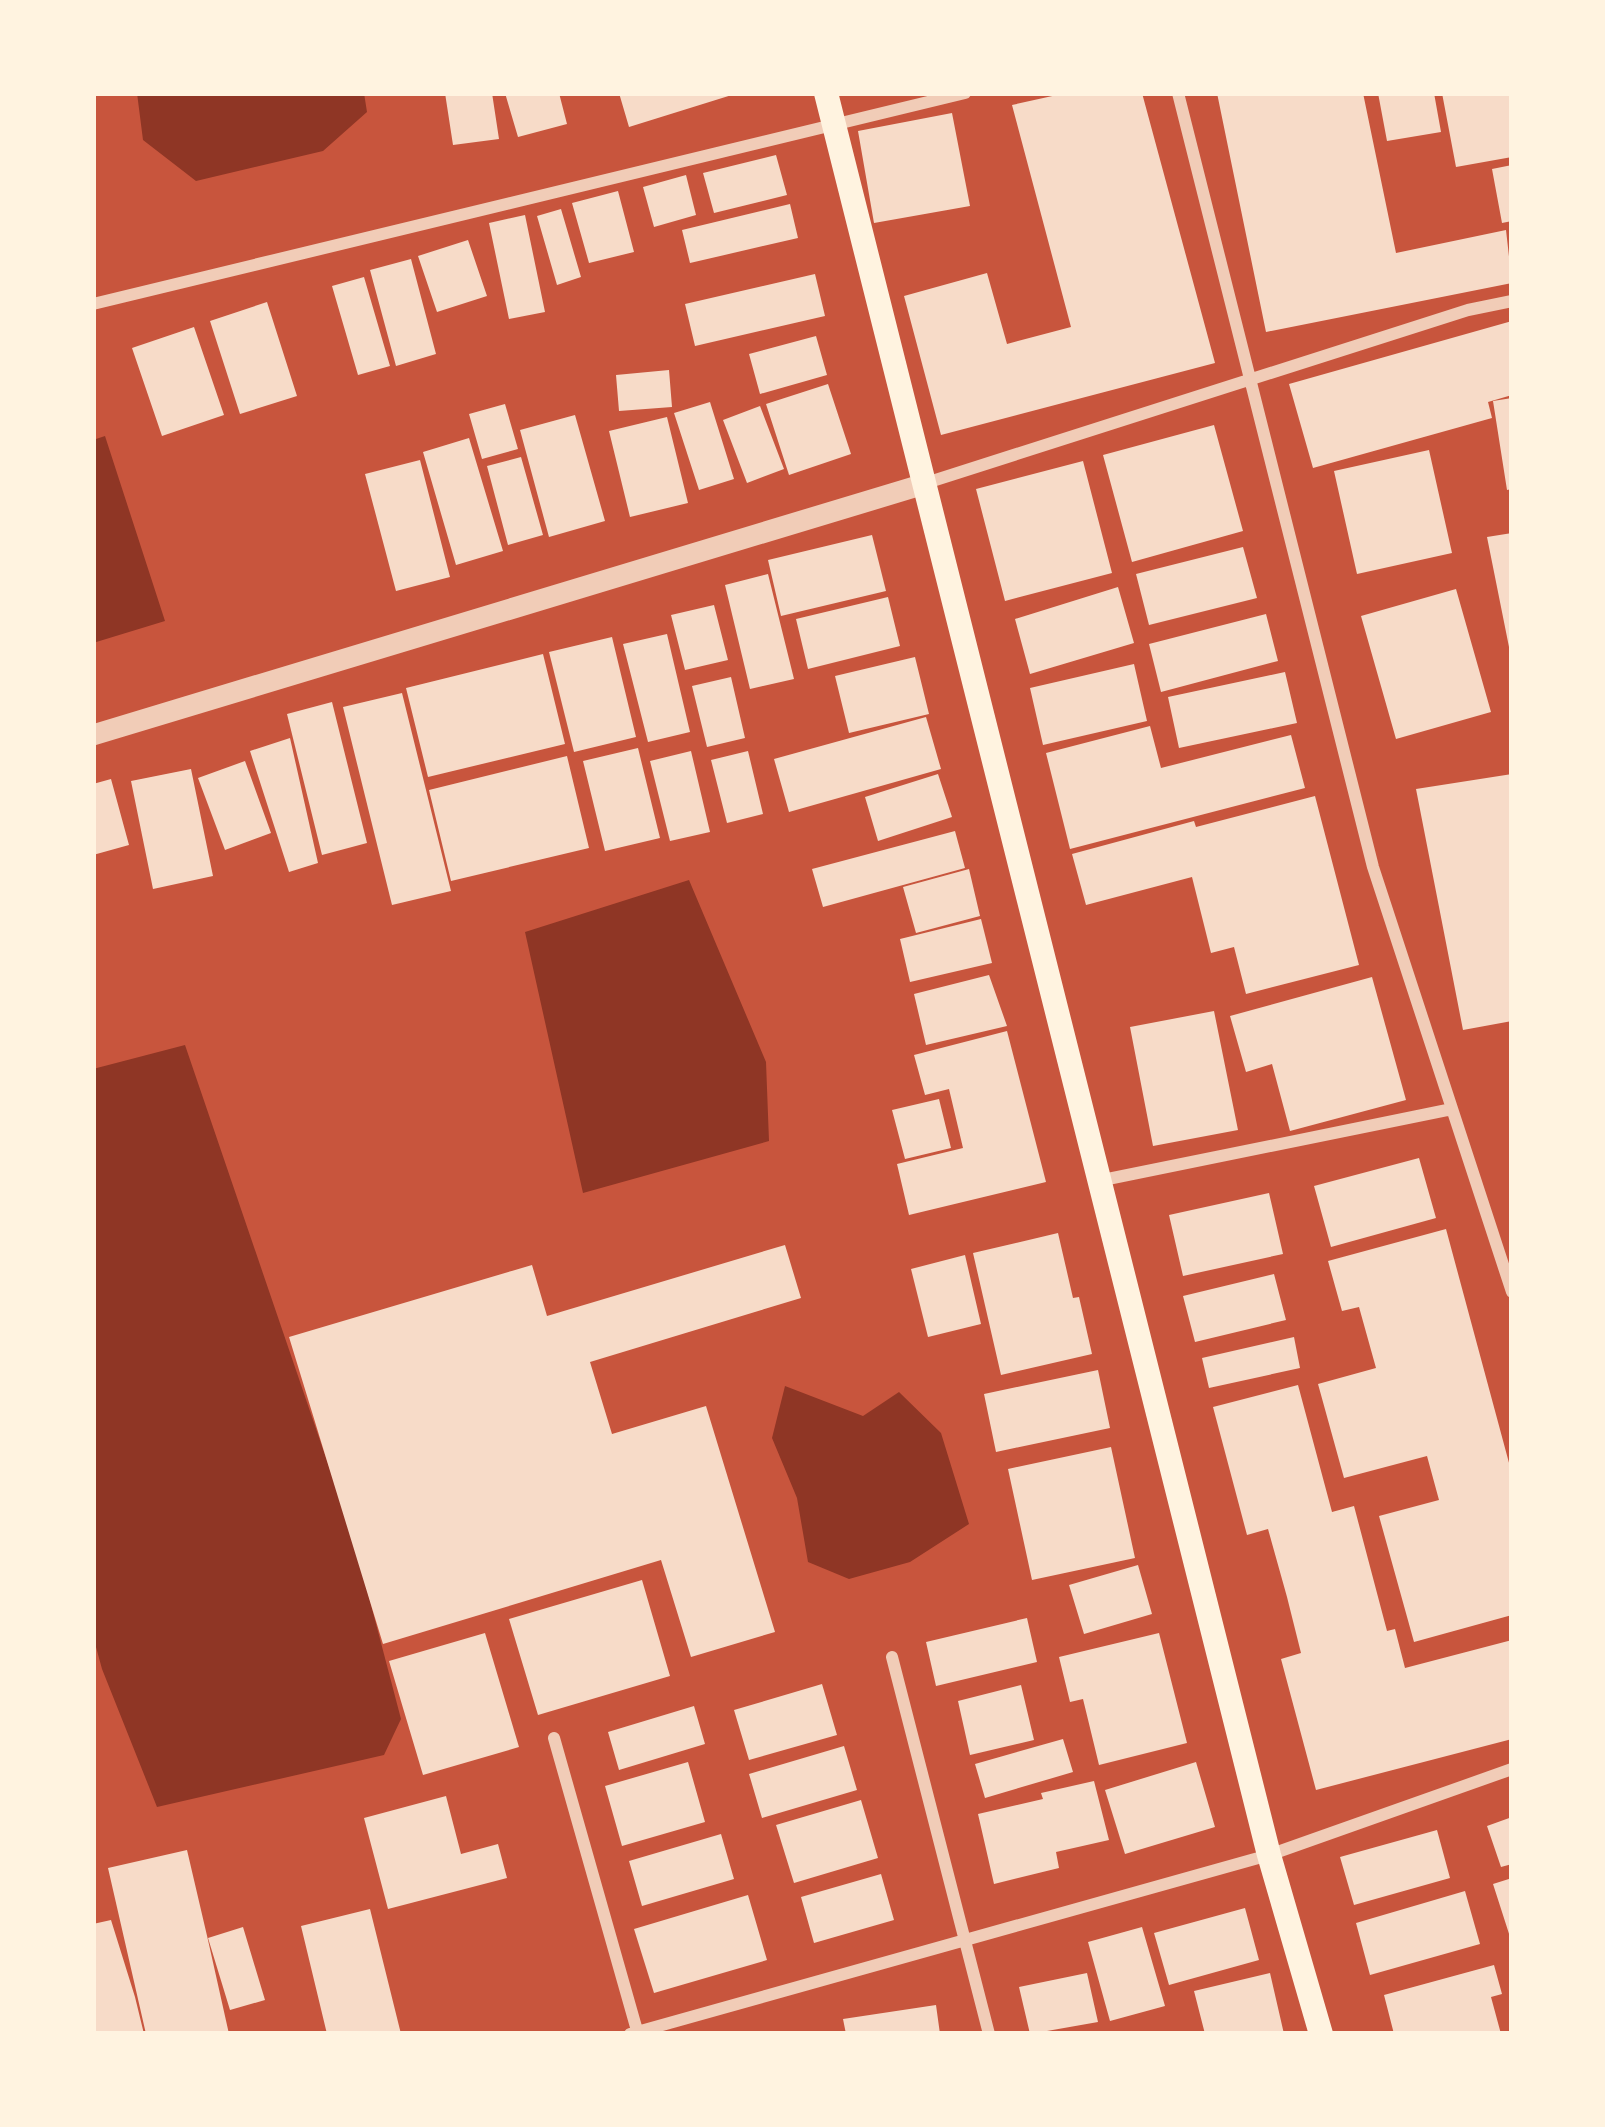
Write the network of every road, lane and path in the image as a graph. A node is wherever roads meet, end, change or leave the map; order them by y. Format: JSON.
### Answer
{"nodes":[{"id":1,"x":826,"y":93,"type":"edge"},
{"id":2,"x":964,"y":93,"type":"edge"},
{"id":3,"x":1178,"y":93,"type":"edge"},
{"id":4,"x":836,"y":125,"type":"junction"},
{"id":5,"x":1512,"y":301,"type":"edge"},
{"id":6,"x":93,"y":304,"type":"edge"},
{"id":7,"x":1247,"y":379,"type":"junction"},
{"id":8,"x":921,"y":484,"type":"junction"},
{"id":9,"x":93,"y":735,"type":"edge"},
{"id":10,"x":1452,"y":1109,"type":"junction"},
{"id":11,"x":1098,"y":1180,"type":"junction"},
{"id":12,"x":1512,"y":1292,"type":"edge"},
{"id":13,"x":892,"y":1657,"type":"dead end"},
{"id":14,"x":554,"y":1738,"type":"dead end"},
{"id":15,"x":1512,"y":1769,"type":"edge"},
{"id":16,"x":1269,"y":1855,"type":"junction"},
{"id":17,"x":963,"y":1941,"type":"junction"},
{"id":18,"x":635,"y":2033,"type":"edge"},
{"id":19,"x":989,"y":2034,"type":"edge"},
{"id":20,"x":1321,"y":2034,"type":"edge"}],
"edges":[{"from":1,"to":4,"type":"main road"},
{"from":2,"to":4,"type":"street"},
{"from":3,"to":7,"type":"street"},
{"from":4,"to":6,"type":"street"},
{"from":4,"to":8,"type":"main road"},
{"from":5,"to":7,"type":"street"},
{"from":7,"to":8,"type":"street"},
{"from":7,"to":10,"type":"street"},
{"from":8,"to":9,"type":"street"},
{"from":8,"to":11,"type":"main road"},
{"from":10,"to":11,"type":"street"},
{"from":10,"to":12,"type":"street"},
{"from":11,"to":16,"type":"main road"},
{"from":13,"to":17,"type":"street"},
{"from":14,"to":18,"type":"street"},
{"from":15,"to":16,"type":"street"},
{"from":16,"to":17,"type":"street"},
{"from":16,"to":20,"type":"main road"},
{"from":17,"to":18,"type":"street"},
{"from":17,"to":19,"type":"street"}]}
